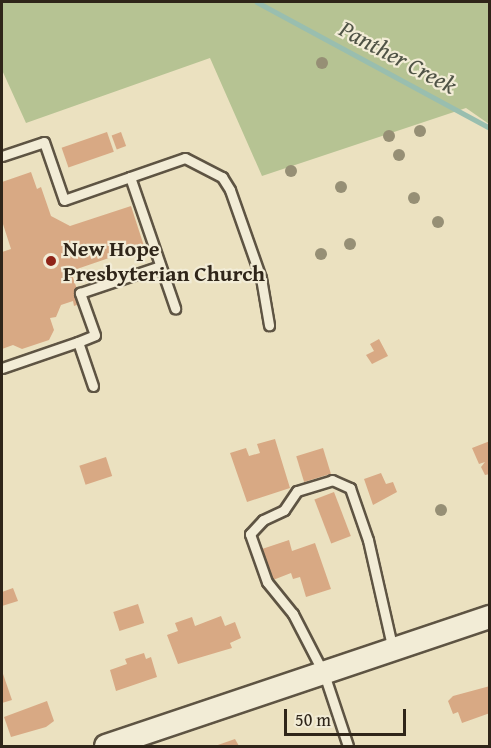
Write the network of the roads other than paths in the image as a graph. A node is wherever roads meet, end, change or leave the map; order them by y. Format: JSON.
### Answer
{"nodes":[{"id":1,"x":2,"y":156,"type":"edge"},
{"id":2,"x":130,"y":177,"type":"junction"},
{"id":3,"x":160,"y":266,"type":"junction"},
{"id":4,"x":175,"y":308,"type":"dead end"},
{"id":5,"x":269,"y":325,"type":"dead end"},
{"id":6,"x":78,"y":342,"type":"junction"},
{"id":7,"x":2,"y":368,"type":"edge"},
{"id":8,"x":93,"y":386,"type":"dead end"},
{"id":9,"x":489,"y":617,"type":"edge"},
{"id":10,"x":393,"y":650,"type":"junction"},
{"id":11,"x":324,"y":674,"type":"junction"},
{"id":12,"x":106,"y":747,"type":"edge"},
{"id":13,"x":348,"y":747,"type":"edge"}],
"edges":[{"from":1,"to":2,"type":"lane"},
{"from":2,"to":3,"type":"lane"},
{"from":2,"to":5,"type":"lane"},
{"from":3,"to":4,"type":"lane"},
{"from":3,"to":6,"type":"lane"},
{"from":6,"to":7,"type":"lane"},
{"from":6,"to":8,"type":"lane"},
{"from":9,"to":10,"type":"street"},
{"from":10,"to":11,"type":"street"},
{"from":10,"to":11,"type":"lane"},
{"from":11,"to":12,"type":"street"},
{"from":11,"to":13,"type":"lane"}]}
